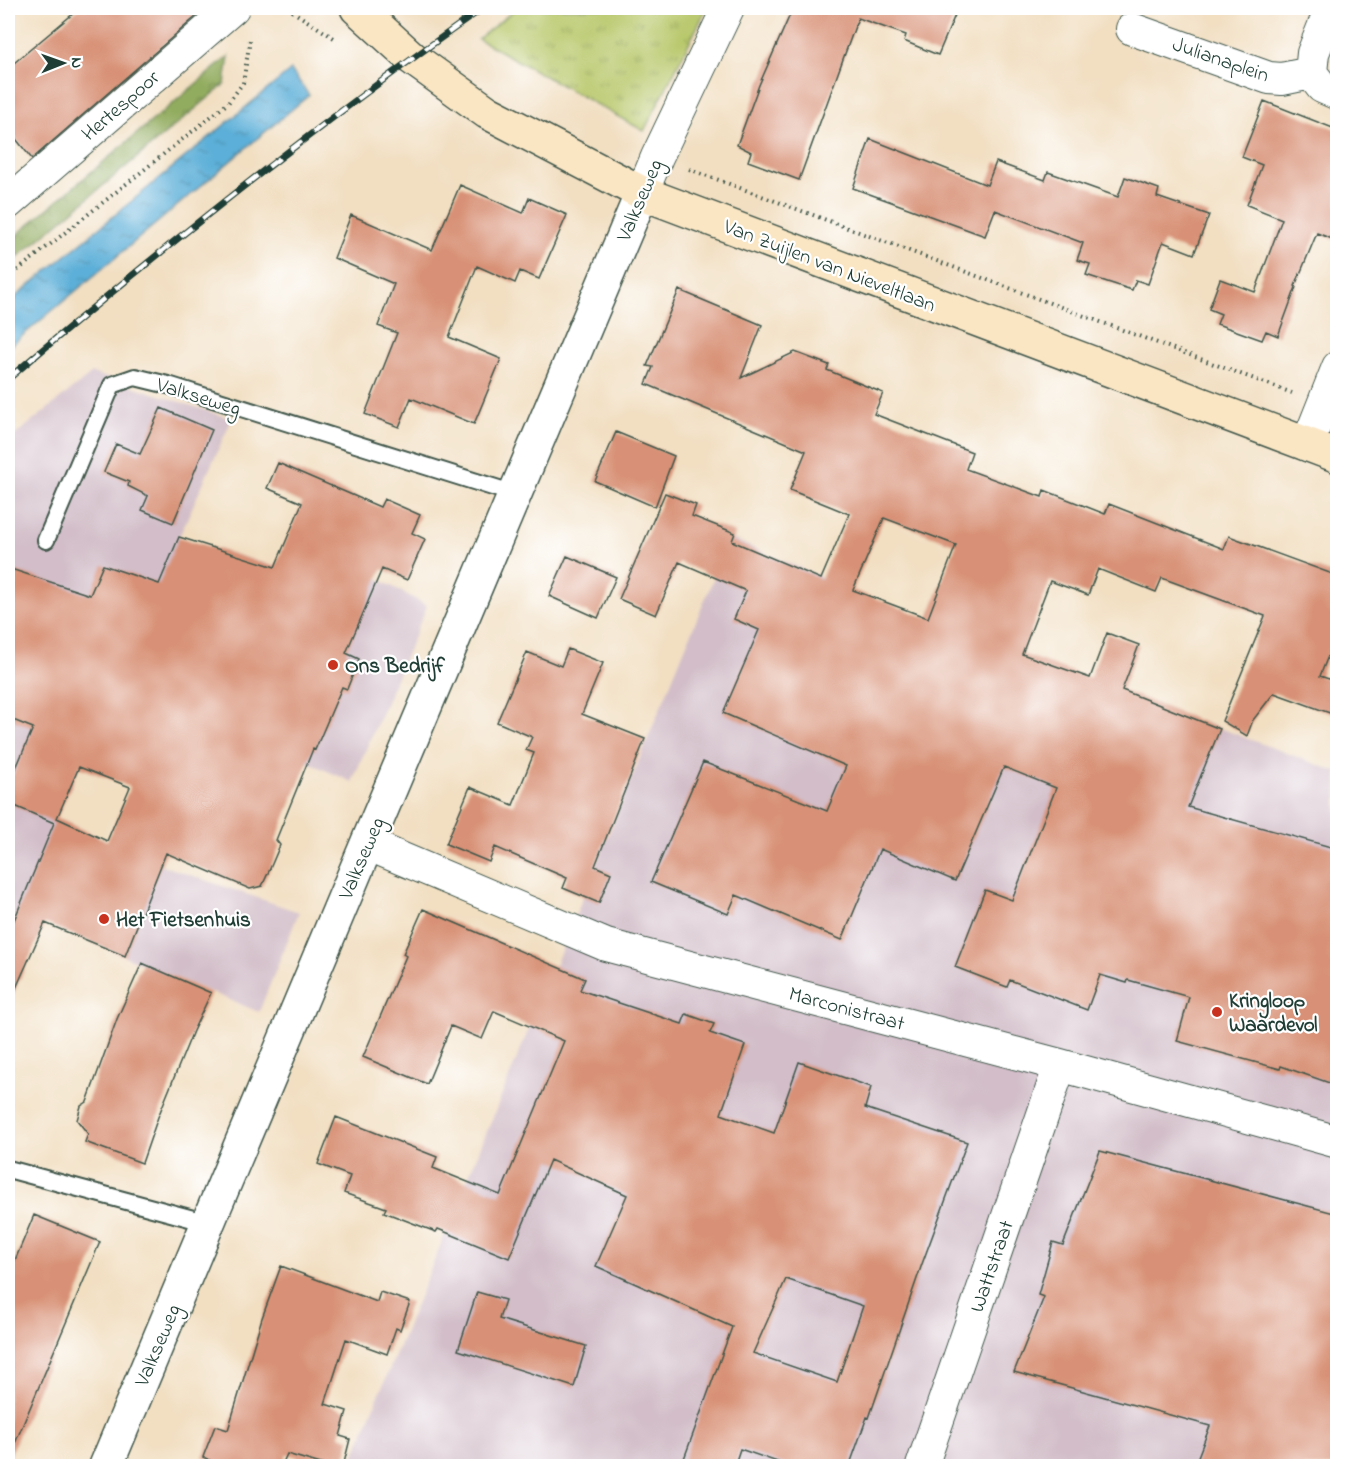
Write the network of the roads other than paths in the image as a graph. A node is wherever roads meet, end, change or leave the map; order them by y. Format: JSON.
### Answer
{"nodes":[{"id":1,"x":357,"y":8,"type":"edge"},
{"id":2,"x":729,"y":8,"type":"edge"},
{"id":3,"x":1331,"y":8,"type":"edge"},
{"id":4,"x":242,"y":20,"type":"edge"},
{"id":5,"x":1132,"y":29,"type":"dead end"},
{"id":6,"x":1311,"y":74,"type":"junction"},
{"id":7,"x":1338,"y":94,"type":"edge"},
{"id":8,"x":642,"y":194,"type":"junction"},
{"id":9,"x":8,"y":203,"type":"edge"},
{"id":10,"x":1338,"y":366,"type":"edge"},
{"id":11,"x":1307,"y":445,"type":"junction"},
{"id":12,"x":1338,"y":456,"type":"edge"},
{"id":13,"x":515,"y":494,"type":"junction"},
{"id":14,"x":46,"y":540,"type":"dead end"},
{"id":15,"x":367,"y":844,"type":"junction"},
{"id":16,"x":1060,"y":1065,"type":"junction"},
{"id":17,"x":1338,"y":1142,"type":"edge"},
{"id":18,"x":8,"y":1169,"type":"edge"},
{"id":19,"x":208,"y":1223,"type":"junction"},
{"id":20,"x":106,"y":1467,"type":"edge"},
{"id":21,"x":922,"y":1467,"type":"edge"}],
"edges":[{"from":1,"to":8,"type":"main road","name":"Van Zuijlen van Nieveltlaan"},
{"from":2,"to":8,"type":"street","name":"Valkseweg"},
{"from":3,"to":6,"type":"street"},
{"from":4,"to":9,"type":"street","name":"Hertespoor"},
{"from":5,"to":6,"type":"street","name":"Julianaplein"},
{"from":6,"to":7,"type":"street"},
{"from":8,"to":11,"type":"main road","name":"Van Zuijlen van Nieveltlaan"},
{"from":8,"to":13,"type":"street","name":"Valkseweg"},
{"from":10,"to":11,"type":"street"},
{"from":11,"to":12,"type":"main road","name":"Van Zuijlen van Nieveltlaan"},
{"from":13,"to":14,"type":"lane","name":"Valkseweg"},
{"from":13,"to":15,"type":"street","name":"Valkseweg"},
{"from":15,"to":16,"type":"street","name":"Marconistraat"},
{"from":15,"to":19,"type":"street","name":"Valkseweg"},
{"from":16,"to":17,"type":"street","name":"Marconistraat"},
{"from":16,"to":21,"type":"street","name":"Wattstraat"},
{"from":18,"to":19,"type":"lane"},
{"from":19,"to":20,"type":"street","name":"Valkseweg"}]}
